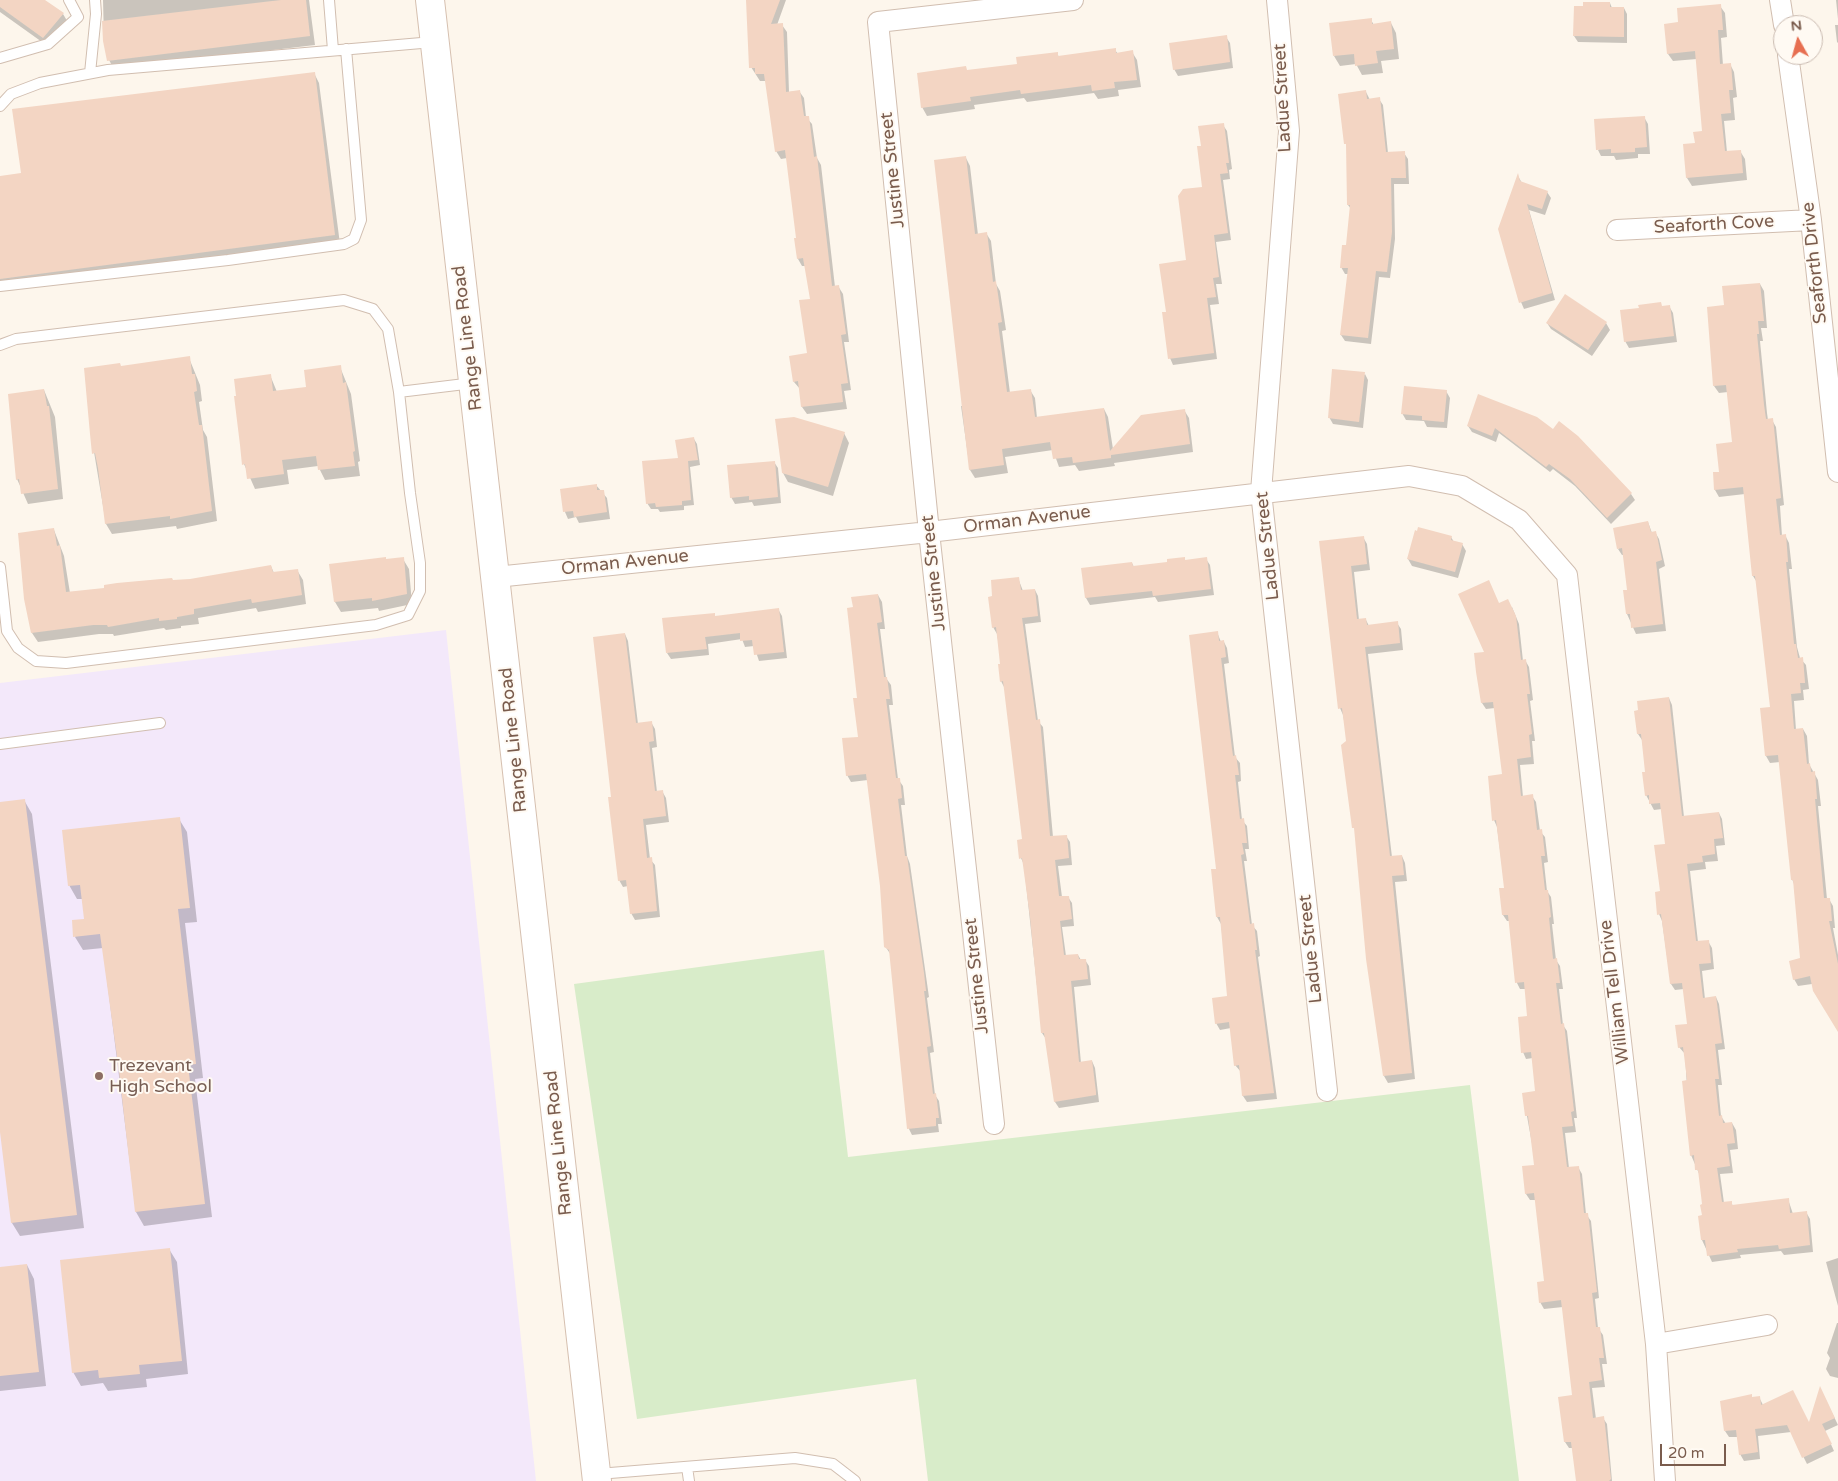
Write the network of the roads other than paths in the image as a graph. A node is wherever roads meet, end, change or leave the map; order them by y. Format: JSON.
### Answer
{"nodes":[{"id":1,"x":69,"y":0,"type":"edge"},
{"id":2,"x":95,"y":0,"type":"edge"},
{"id":3,"x":329,"y":0,"type":"edge"},
{"id":4,"x":430,"y":0,"type":"edge"},
{"id":5,"x":1072,"y":0,"type":"edge"},
{"id":6,"x":1277,"y":0,"type":"edge"},
{"id":7,"x":1780,"y":0,"type":"edge"},
{"id":8,"x":1782,"y":15,"type":"edge"},
{"id":9,"x":434,"y":42,"type":"junction"},
{"id":10,"x":346,"y":49,"type":"junction"},
{"id":11,"x":333,"y":50,"type":"junction"},
{"id":12,"x":0,"y":58,"type":"edge"},
{"id":13,"x":1789,"y":65,"type":"edge"},
{"id":14,"x":90,"y":73,"type":"junction"},
{"id":15,"x":0,"y":106,"type":"edge"},
{"id":16,"x":1811,"y":220,"type":"junction"},
{"id":17,"x":1617,"y":230,"type":"dead end"},
{"id":18,"x":0,"y":286,"type":"edge"},
{"id":19,"x":0,"y":345,"type":"edge"},
{"id":20,"x":474,"y":382,"type":"junction"},
{"id":21,"x":399,"y":392,"type":"junction"},
{"id":22,"x":1838,"y":472,"type":"edge"},
{"id":23,"x":1261,"y":492,"type":"junction"},
{"id":24,"x":1519,"y":520,"type":"joint"},
{"id":25,"x":929,"y":532,"type":"junction"},
{"id":26,"x":0,"y":567,"type":"edge"},
{"id":27,"x":496,"y":577,"type":"junction"},
{"id":28,"x":160,"y":723,"type":"dead end"},
{"id":29,"x":0,"y":744,"type":"edge"},
{"id":30,"x":1327,"y":1091,"type":"dead end"},
{"id":31,"x":994,"y":1124,"type":"dead end"},
{"id":32,"x":1767,"y":1325,"type":"dead end"},
{"id":33,"x":1656,"y":1344,"type":"junction"},
{"id":34,"x":687,"y":1467,"type":"junction"},
{"id":35,"x":597,"y":1477,"type":"edge"},
{"id":36,"x":689,"y":1481,"type":"edge"},
{"id":37,"x":855,"y":1481,"type":"edge"},
{"id":38,"x":1665,"y":1481,"type":"edge"}],
"edges":[{"from":1,"to":12,"type":"lane"},
{"from":2,"to":14,"type":"lane"},
{"from":3,"to":11,"type":"lane"},
{"from":4,"to":9,"type":"main road","name":"Range Line Road"},
{"from":5,"to":25,"type":"street","name":"Justine Street"},
{"from":6,"to":23,"type":"street","name":"Ladue Street"},
{"from":7,"to":8,"type":"street"},
{"from":9,"to":10,"type":"lane"},
{"from":9,"to":20,"type":"main road","name":"Range Line Road"},
{"from":10,"to":11,"type":"lane"},
{"from":10,"to":18,"type":"lane"},
{"from":11,"to":14,"type":"lane"},
{"from":13,"to":16,"type":"street","name":"Seaforth Drive"},
{"from":14,"to":15,"type":"lane"},
{"from":16,"to":17,"type":"street","name":"Seaforth Cove"},
{"from":16,"to":22,"type":"street","name":"Seaforth Drive"},
{"from":19,"to":21,"type":"lane"},
{"from":20,"to":21,"type":"lane"},
{"from":20,"to":27,"type":"main road","name":"Range Line Road"},
{"from":21,"to":26,"type":"lane"},
{"from":23,"to":24,"type":"street","name":"Orman Avenue"},
{"from":23,"to":25,"type":"street","name":"Orman Avenue"},
{"from":23,"to":30,"type":"street","name":"Ladue Street"},
{"from":24,"to":33,"type":"street","name":"William Tell Drive"},
{"from":25,"to":27,"type":"street","name":"Orman Avenue"},
{"from":25,"to":31,"type":"street","name":"Justine Street"},
{"from":27,"to":35,"type":"main road","name":"Range Line Road"},
{"from":28,"to":29,"type":"lane"},
{"from":32,"to":33,"type":"street"},
{"from":33,"to":38,"type":"street","name":"William Tell Drive"},
{"from":34,"to":35,"type":"lane"},
{"from":34,"to":36,"type":"lane"},
{"from":34,"to":37,"type":"lane"}]}
